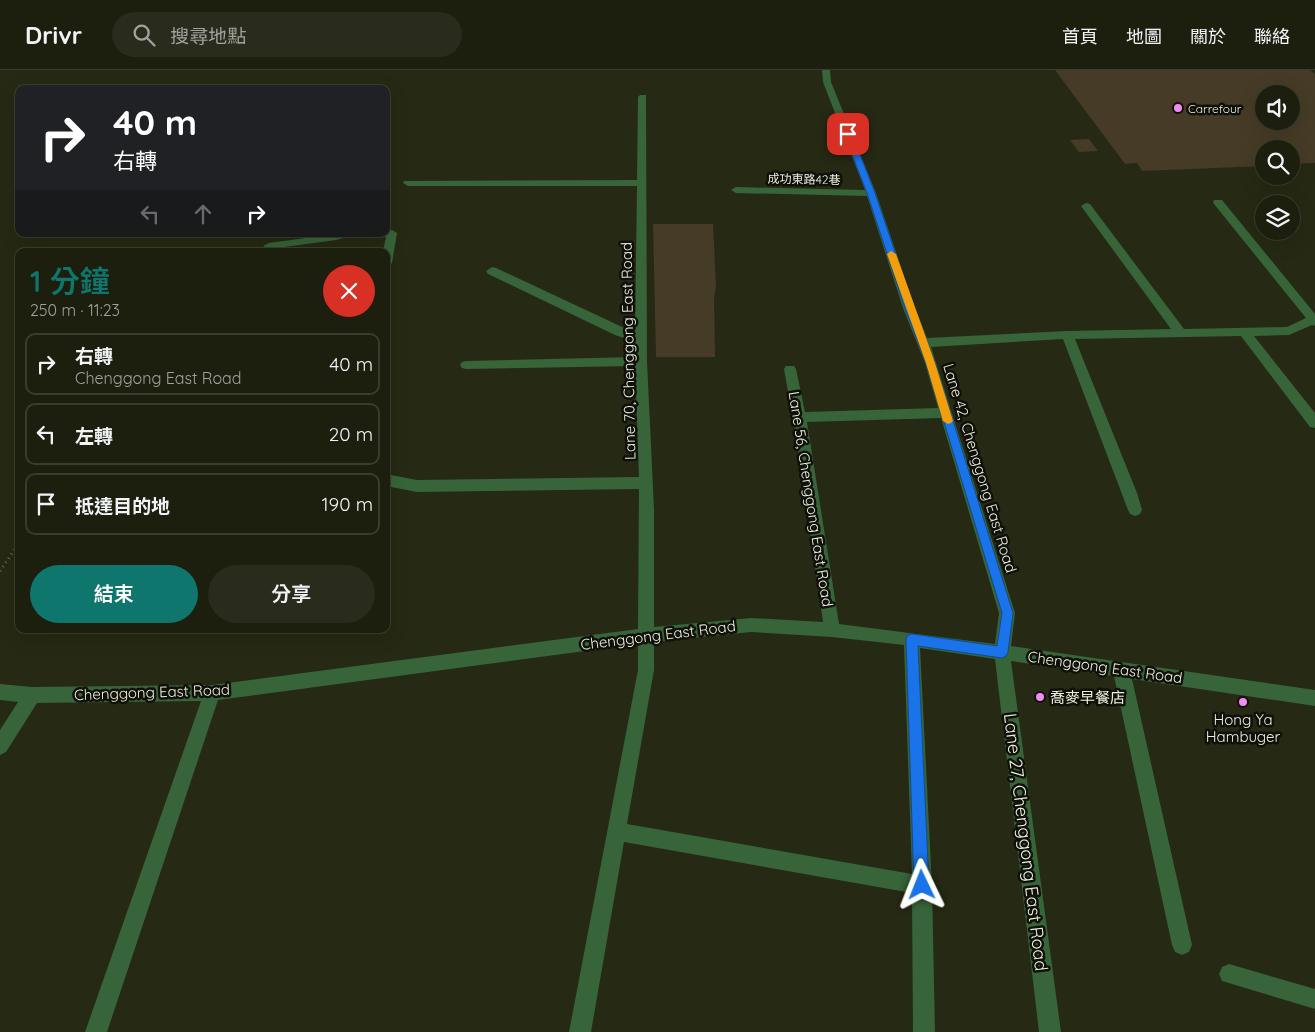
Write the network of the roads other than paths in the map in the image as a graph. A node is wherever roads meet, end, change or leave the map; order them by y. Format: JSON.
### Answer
{"nodes":[{"id":1,"x":826,"y":70,"type":"edge"},
{"id":2,"x":643,"y":97,"type":"dead end"},
{"id":3,"x":408,"y":183,"type":"dead end"},
{"id":4,"x":642,"y":183,"type":"junction"},
{"id":5,"x":736,"y":190,"type":"dead end"},
{"id":6,"x":871,"y":193,"type":"junction"},
{"id":7,"x":1218,"y":202,"type":"dead end"},
{"id":8,"x":1086,"y":206,"type":"dead end"},
{"id":9,"x":336,"y":237,"type":"edge"},
{"id":10,"x":269,"y":246,"type":"dead end"},
{"id":11,"x":492,"y":271,"type":"dead end"},
{"id":12,"x":1314,"y":320,"type":"edge"},
{"id":13,"x":1244,"y":331,"type":"junction"},
{"id":14,"x":1180,"y":332,"type":"junction"},
{"id":15,"x":1067,"y":335,"type":"junction"},
{"id":16,"x":641,"y":340,"type":"junction"},
{"id":17,"x":923,"y":343,"type":"junction"},
{"id":18,"x":641,"y":361,"type":"junction"},
{"id":19,"x":466,"y":364,"type":"dead end"},
{"id":20,"x":790,"y":368,"type":"dead end"},
{"id":21,"x":945,"y":413,"type":"junction"},
{"id":22,"x":798,"y":417,"type":"junction"},
{"id":23,"x":1315,"y":423,"type":"edge"},
{"id":24,"x":390,"y":481,"type":"edge"},
{"id":25,"x":646,"y":483,"type":"junction"},
{"id":26,"x":1135,"y":510,"type":"dead end"},
{"id":27,"x":832,"y":630,"type":"junction"},
{"id":28,"x":647,"y":635,"type":"junction"},
{"id":29,"x":912,"y":639,"type":"junction"},
{"id":30,"x":1002,"y":652,"type":"junction"},
{"id":31,"x":1121,"y":669,"type":"junction"},
{"id":32,"x":0,"y":692,"type":"edge"},
{"id":33,"x":212,"y":693,"type":"junction"},
{"id":34,"x":32,"y":694,"type":"junction"},
{"id":35,"x":1315,"y":698,"type":"edge"},
{"id":36,"x":0,"y":746,"type":"edge"},
{"id":37,"x":616,"y":831,"type":"junction"},
{"id":38,"x":922,"y":885,"type":"junction"},
{"id":39,"x":1182,"y":945,"type":"dead end"},
{"id":40,"x":1229,"y":974,"type":"dead end"},
{"id":41,"x":1315,"y":999,"type":"edge"},
{"id":42,"x":96,"y":1032,"type":"edge"},
{"id":43,"x":580,"y":1032,"type":"edge"},
{"id":44,"x":924,"y":1032,"type":"edge"},
{"id":45,"x":1050,"y":1032,"type":"edge"}],
"edges":[{"from":1,"to":6,"type":"street","name":"Lane 42, Chenggong East Road"},
{"from":2,"to":4,"type":"street","name":"Lane 70, Chenggong East Road"},
{"from":3,"to":4,"type":"street"},
{"from":4,"to":16,"type":"street","name":"Lane 70, Chenggong East Road"},
{"from":5,"to":6,"type":"street","name":"成功東路42巷"},
{"from":6,"to":17,"type":"street","name":"Lane 42, Chenggong East Road"},
{"from":7,"to":12,"type":"street"},
{"from":8,"to":14,"type":"street"},
{"from":9,"to":10,"type":"street"},
{"from":11,"to":16,"type":"street"},
{"from":12,"to":13,"type":"street"},
{"from":13,"to":14,"type":"street"},
{"from":13,"to":23,"type":"street"},
{"from":14,"to":15,"type":"street"},
{"from":15,"to":17,"type":"street"},
{"from":15,"to":26,"type":"street"},
{"from":16,"to":18,"type":"street","name":"Lane 70, Chenggong East Road"},
{"from":17,"to":21,"type":"street","name":"Lane 42, Chenggong East Road"},
{"from":18,"to":19,"type":"street"},
{"from":18,"to":25,"type":"street","name":"Lane 70, Chenggong East Road"},
{"from":20,"to":22,"type":"street","name":"Lane 56, Chenggong East Road"},
{"from":21,"to":22,"type":"street"},
{"from":21,"to":30,"type":"street","name":"Lane 42, Chenggong East Road"},
{"from":22,"to":27,"type":"street","name":"Lane 56, Chenggong East Road"},
{"from":24,"to":25,"type":"street"},
{"from":25,"to":28,"type":"street","name":"Lane 70, Chenggong East Road"},
{"from":27,"to":28,"type":"street","name":"Chenggong East Road"},
{"from":27,"to":29,"type":"street","name":"Chenggong East Road"},
{"from":28,"to":33,"type":"street","name":"Chenggong East Road"},
{"from":28,"to":37,"type":"street","name":"Lane 70, Chenggong East Road"},
{"from":29,"to":30,"type":"street","name":"Chenggong East Road"},
{"from":29,"to":38,"type":"street"},
{"from":30,"to":31,"type":"street","name":"Chenggong East Road"},
{"from":30,"to":45,"type":"street","name":"Lane 27, Chenggong East Road"},
{"from":31,"to":35,"type":"street","name":"Chenggong East Road"},
{"from":31,"to":39,"type":"street"},
{"from":32,"to":34,"type":"street","name":"Chenggong East Road"},
{"from":33,"to":34,"type":"street","name":"Chenggong East Road"},
{"from":33,"to":42,"type":"street"},
{"from":34,"to":36,"type":"street"},
{"from":37,"to":38,"type":"street"},
{"from":37,"to":43,"type":"street","name":"Lane 70, Chenggong East Road"},
{"from":38,"to":44,"type":"street"},
{"from":40,"to":41,"type":"street"}]}
